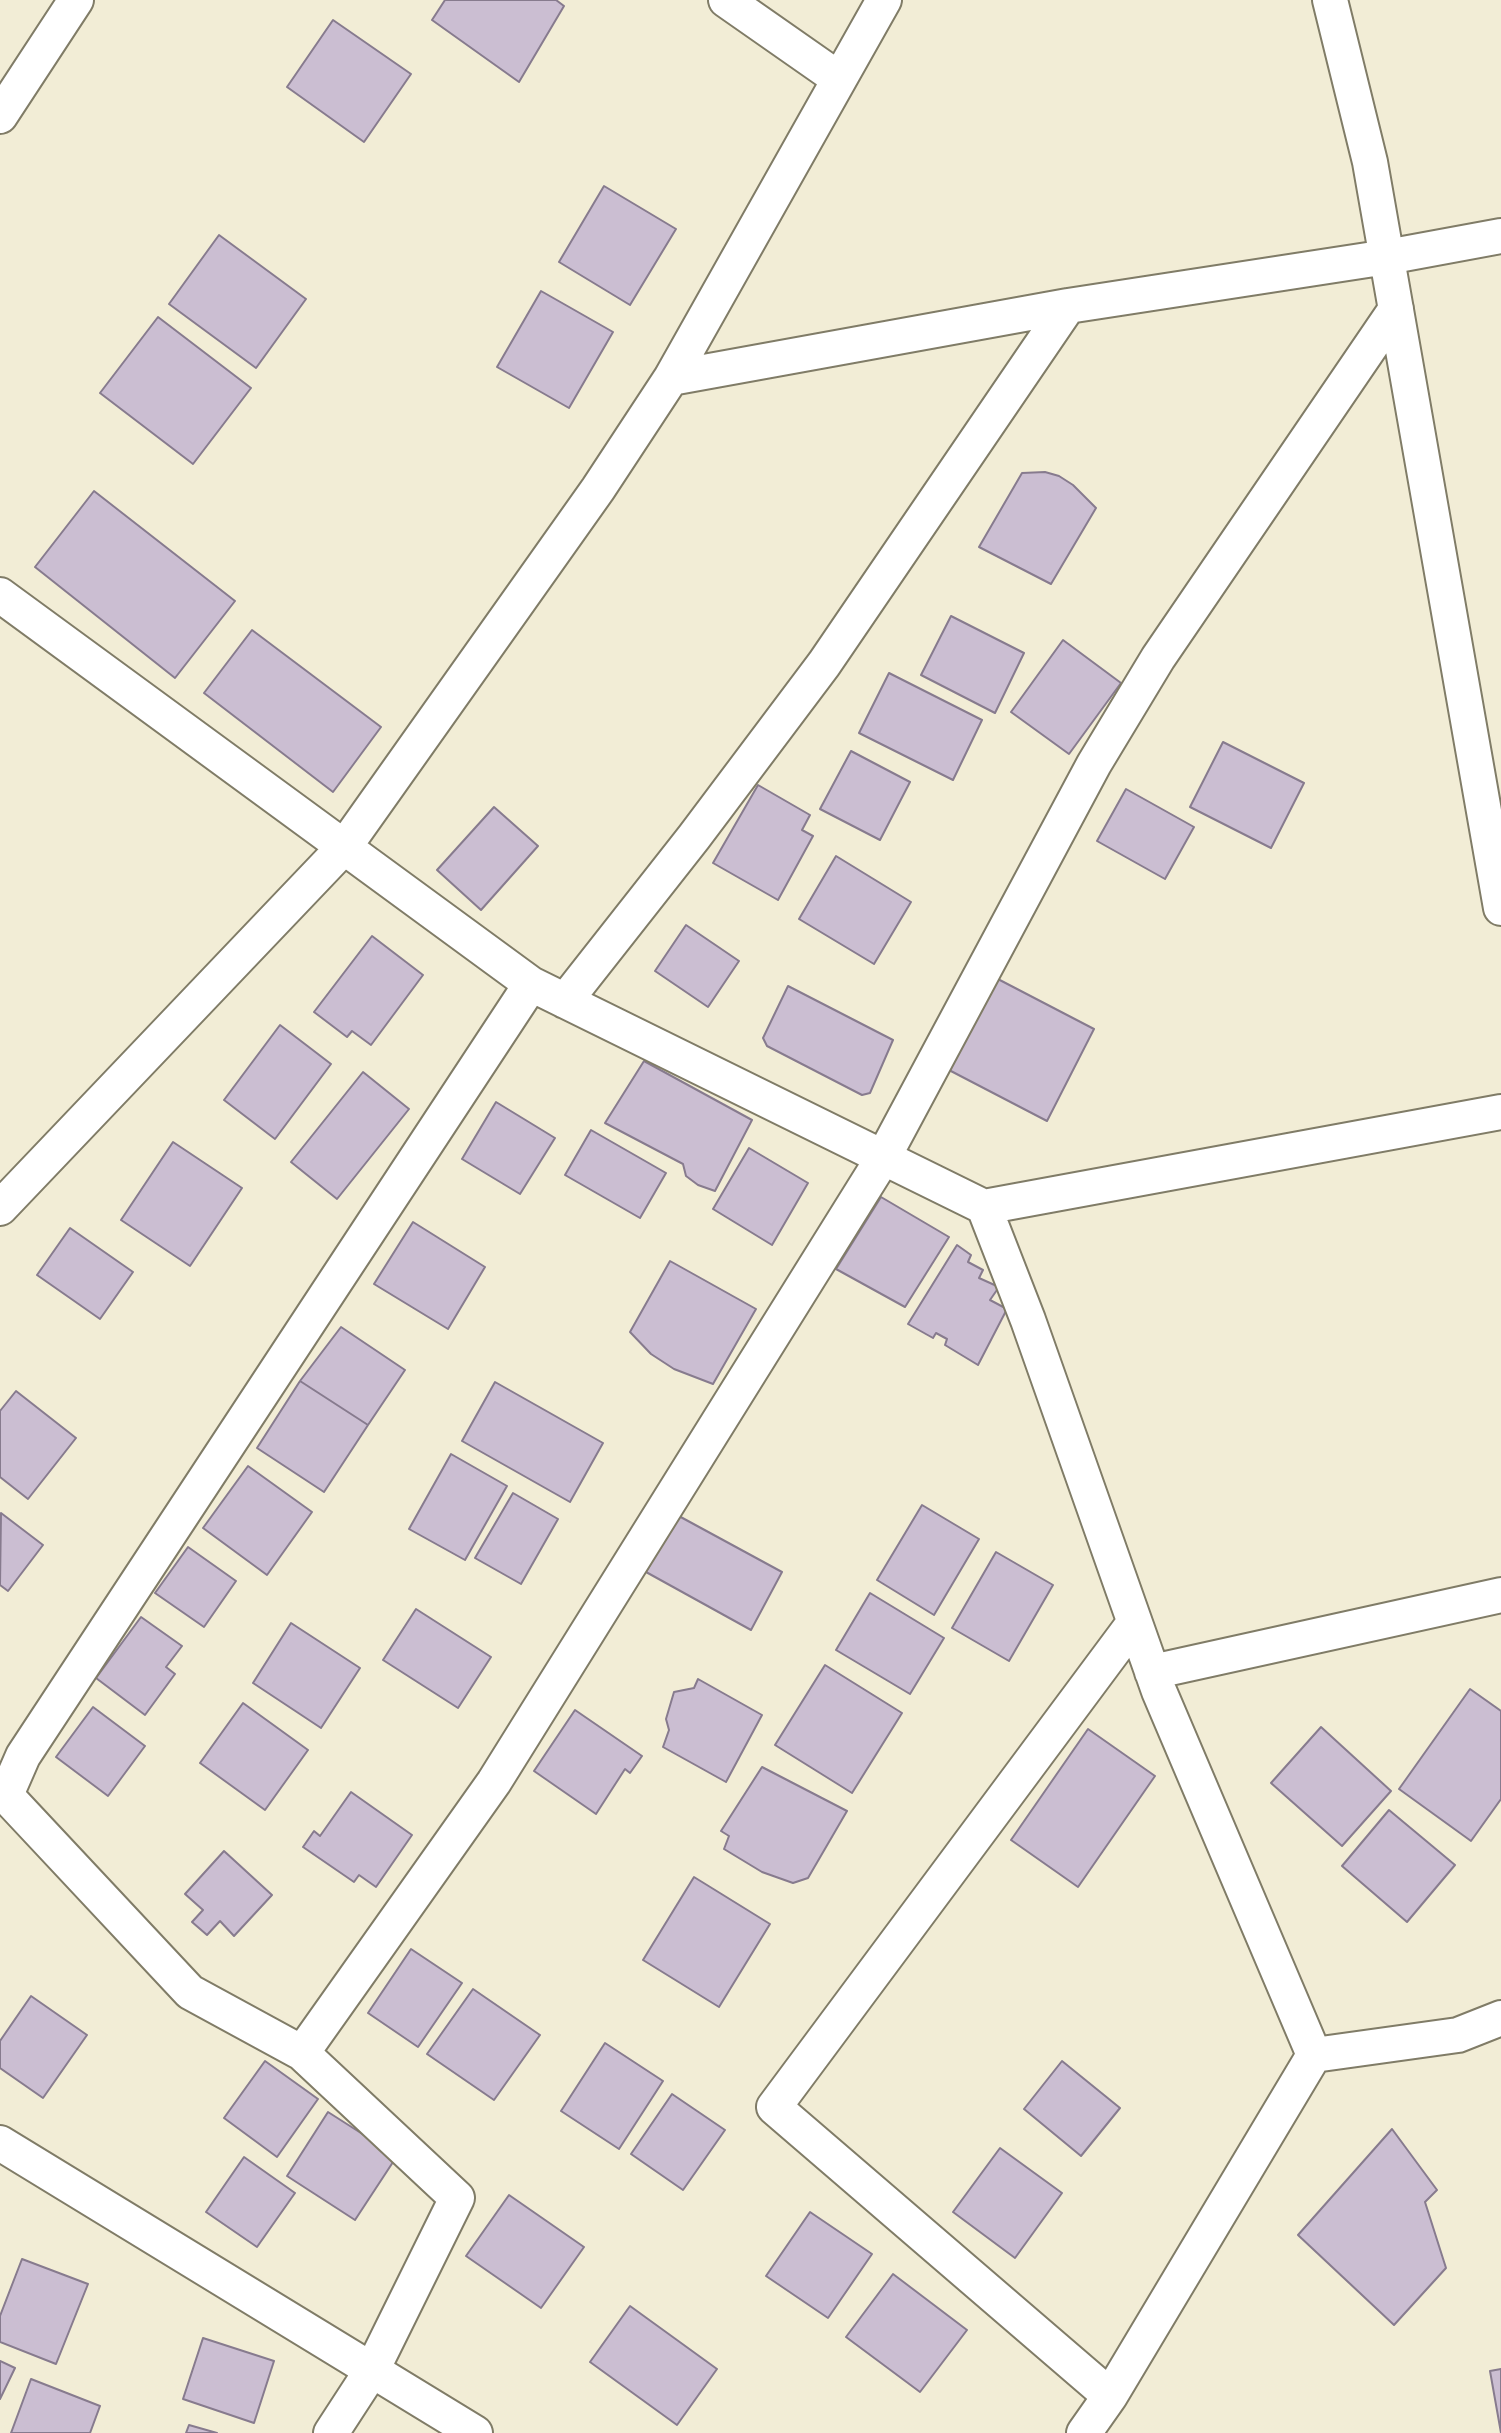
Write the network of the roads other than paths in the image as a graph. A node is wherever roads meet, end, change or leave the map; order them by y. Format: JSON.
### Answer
{"nodes":[{"id":1,"x":76,"y":0,"type":"edge"},
{"id":2,"x":726,"y":0,"type":"edge"},
{"id":3,"x":884,"y":0,"type":"edge"},
{"id":4,"x":1330,"y":0,"type":"edge"},
{"id":5,"x":839,"y":79,"type":"junction"},
{"id":6,"x":0,"y":116,"type":"edge"},
{"id":7,"x":1501,"y":236,"type":"edge"},
{"id":8,"x":1387,"y":257,"type":"junction"},
{"id":9,"x":1068,"y":306,"type":"junction"},
{"id":10,"x":1396,"y":309,"type":"junction"},
{"id":11,"x":671,"y":378,"type":"junction"},
{"id":12,"x":0,"y":595,"type":"edge"},
{"id":13,"x":345,"y":846,"type":"junction"},
{"id":14,"x":1501,"y":908,"type":"edge"},
{"id":15,"x":531,"y":984,"type":"junction"},
{"id":16,"x":565,"y":1001,"type":"junction"},
{"id":17,"x":1501,"y":1112,"type":"edge"},
{"id":18,"x":883,"y":1158,"type":"junction"},
{"id":19,"x":984,"y":1207,"type":"junction"},
{"id":20,"x":0,"y":1208,"type":"edge"},
{"id":21,"x":1501,"y":1595,"type":"edge"},
{"id":22,"x":1134,"y":1623,"type":"junction"},
{"id":23,"x":1152,"y":1672,"type":"junction"},
{"id":24,"x":3,"y":1792,"type":"edge"},
{"id":25,"x":1501,"y":2018,"type":"edge"},
{"id":26,"x":302,"y":2053,"type":"junction"},
{"id":27,"x":1314,"y":2055,"type":"junction"},
{"id":28,"x":0,"y":2143,"type":"edge"},
{"id":29,"x":372,"y":2370,"type":"junction"},
{"id":30,"x":1110,"y":2396,"type":"junction"},
{"id":31,"x":1090,"y":2430,"type":"edge"},
{"id":32,"x":331,"y":2433,"type":"edge"},
{"id":33,"x":475,"y":2433,"type":"edge"}],
"edges":[{"from":1,"to":6,"type":"street"},
{"from":2,"to":5,"type":"street"},
{"from":3,"to":5,"type":"street"},
{"from":4,"to":8,"type":"street"},
{"from":5,"to":11,"type":"street"},
{"from":7,"to":8,"type":"street"},
{"from":8,"to":9,"type":"street"},
{"from":8,"to":10,"type":"street"},
{"from":9,"to":11,"type":"street"},
{"from":9,"to":16,"type":"street"},
{"from":10,"to":14,"type":"street"},
{"from":10,"to":18,"type":"street"},
{"from":11,"to":13,"type":"street"},
{"from":12,"to":13,"type":"street"},
{"from":13,"to":15,"type":"street"},
{"from":13,"to":20,"type":"street"},
{"from":15,"to":16,"type":"street"},
{"from":15,"to":24,"type":"street"},
{"from":16,"to":18,"type":"street"},
{"from":17,"to":19,"type":"street"},
{"from":18,"to":19,"type":"street"},
{"from":18,"to":26,"type":"street"},
{"from":19,"to":22,"type":"street"},
{"from":21,"to":23,"type":"street"},
{"from":22,"to":23,"type":"street"},
{"from":22,"to":30,"type":"street"},
{"from":23,"to":27,"type":"street"},
{"from":24,"to":26,"type":"street"},
{"from":25,"to":27,"type":"street"},
{"from":26,"to":29,"type":"street"},
{"from":27,"to":30,"type":"street"},
{"from":28,"to":29,"type":"street"},
{"from":29,"to":32,"type":"street"},
{"from":29,"to":33,"type":"street"},
{"from":30,"to":31,"type":"street"}]}
